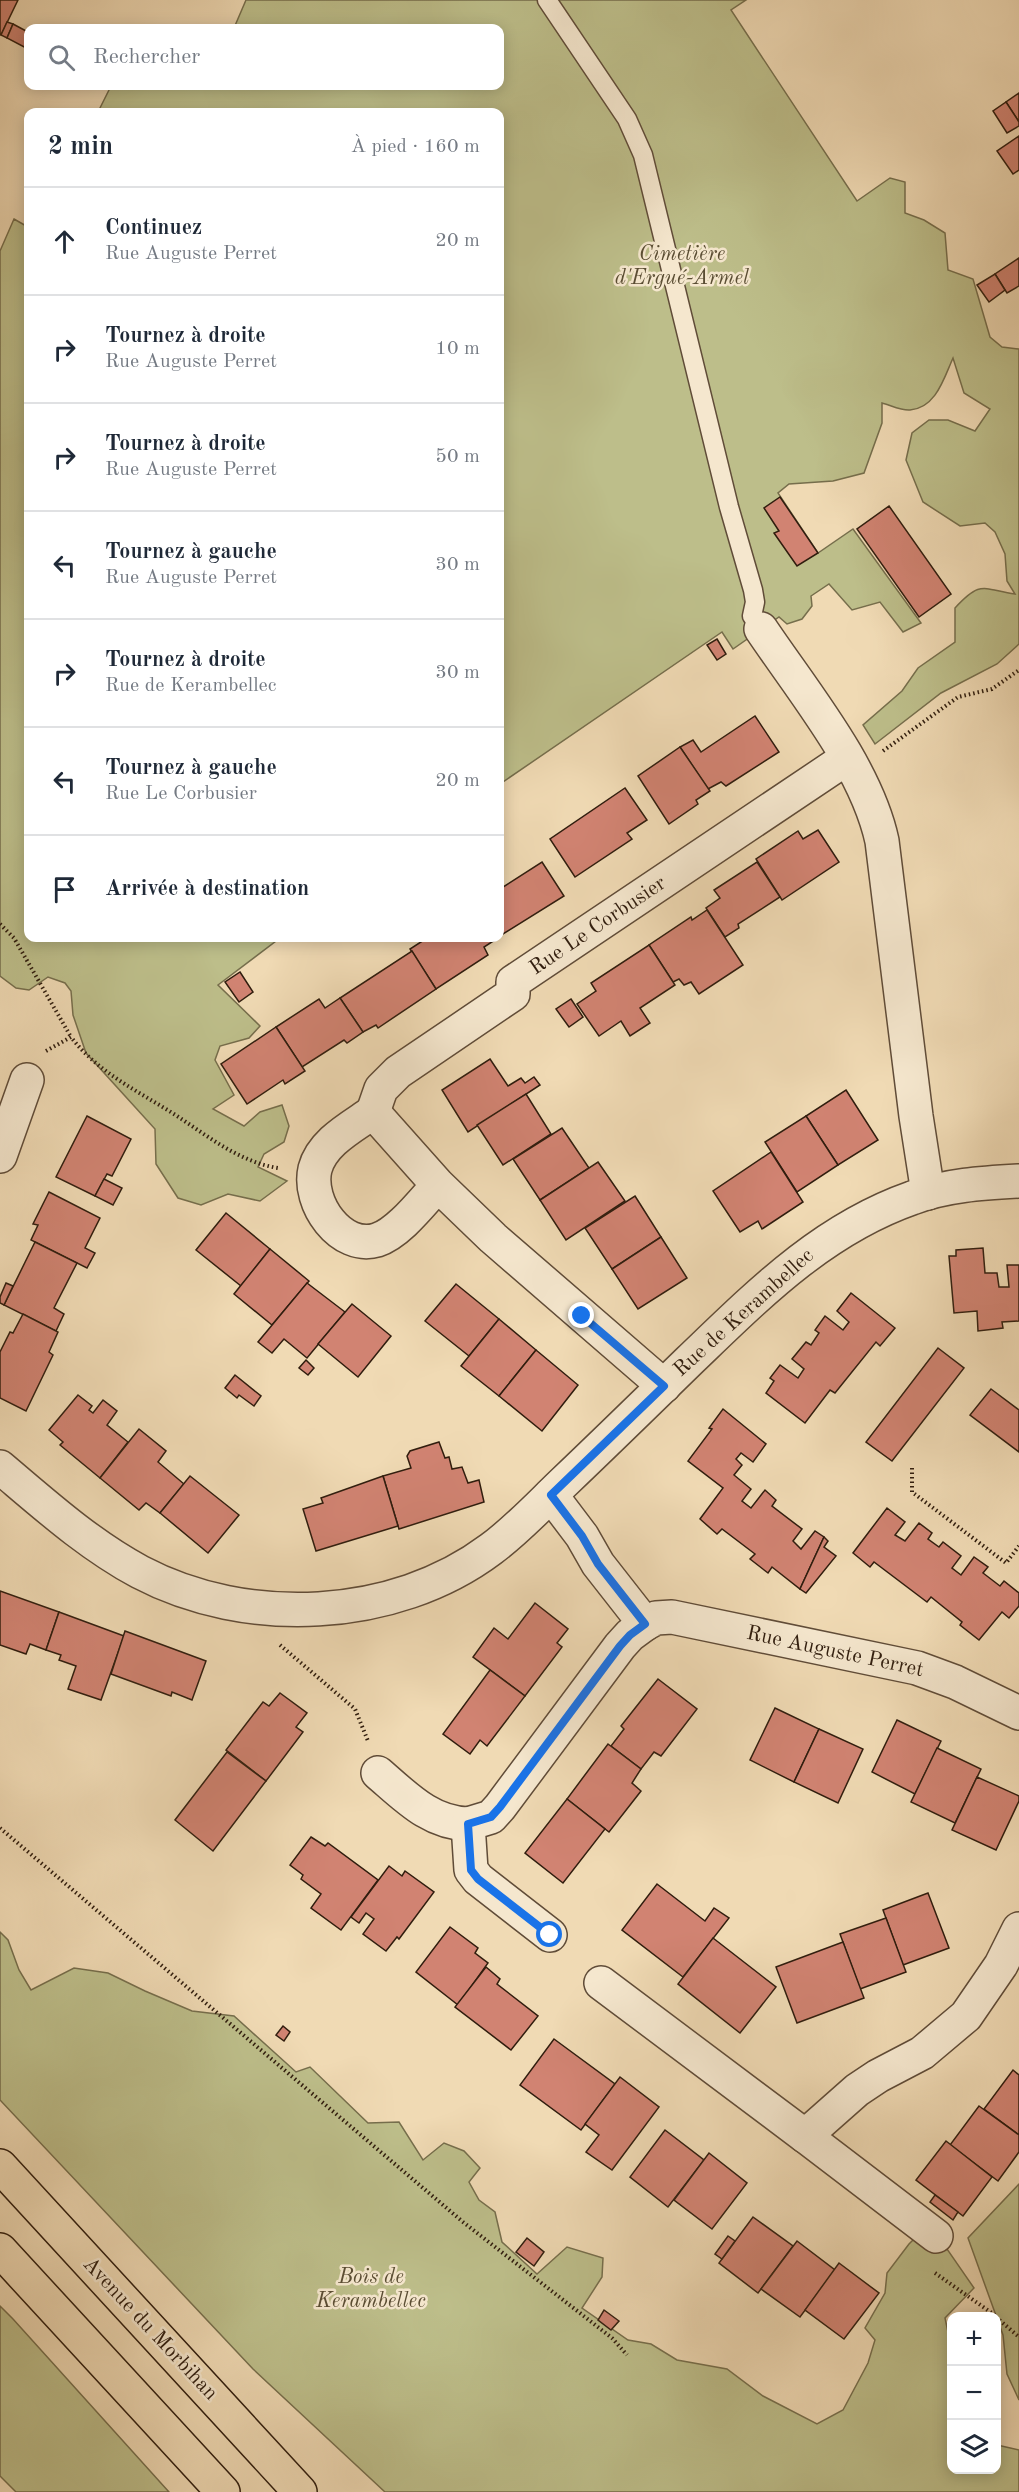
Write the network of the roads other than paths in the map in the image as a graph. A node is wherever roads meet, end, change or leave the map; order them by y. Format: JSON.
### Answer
{"nodes":[{"id":1,"x":547,"y":0,"type":"edge"},
{"id":2,"x":761,"y":629,"type":"joint"},
{"id":3,"x":852,"y":765,"type":"junction"},
{"id":4,"x":27,"y":1080,"type":"road end"},
{"id":5,"x":373,"y":1112,"type":"junction"},
{"id":6,"x":0,"y":1156,"type":"edge"},
{"id":7,"x":1019,"y":1181,"type":"edge"},
{"id":8,"x":438,"y":1185,"type":"junction"},
{"id":9,"x":928,"y":1193,"type":"junction"},
{"id":10,"x":664,"y":1386,"type":"junction"},
{"id":11,"x":0,"y":1467,"type":"edge"},
{"id":12,"x":551,"y":1495,"type":"junction"},
{"id":13,"x":645,"y":1624,"type":"junction"},
{"id":14,"x":1019,"y":1713,"type":"edge"},
{"id":15,"x":378,"y":1773,"type":"road end"},
{"id":16,"x":468,"y":1824,"type":"junction"},
{"id":17,"x":1019,"y":1929,"type":"edge"},
{"id":18,"x":550,"y":1935,"type":"dead end"},
{"id":19,"x":601,"y":1983,"type":"dead end"},
{"id":20,"x":805,"y":2136,"type":"junction"},
{"id":21,"x":0,"y":2166,"type":"edge"},
{"id":22,"x":936,"y":2236,"type":"road end"},
{"id":23,"x":0,"y":2250,"type":"edge"},
{"id":24,"x":223,"y":2492,"type":"edge"},
{"id":25,"x":300,"y":2492,"type":"edge"}],
"edges":[{"from":1,"to":2,"type":"lane"},
{"from":2,"to":3,"type":"street"},
{"from":3,"to":5,"type":"street","name":"Rue Le Corbusier"},
{"from":3,"to":9,"type":"street"},
{"from":4,"to":6,"type":"street"},
{"from":5,"to":8,"type":"street"},
{"from":5,"to":8,"type":"street"},
{"from":7,"to":9,"type":"street","name":"Rue de Kerambellec"},
{"from":8,"to":10,"type":"street"},
{"from":9,"to":10,"type":"street","name":"Rue de Kerambellec"},
{"from":10,"to":12,"type":"street","name":"Rue de Kerambellec"},
{"from":11,"to":12,"type":"street","name":"Rue de Kerambellec"},
{"from":12,"to":13,"type":"street"},
{"from":13,"to":14,"type":"street","name":"Rue Auguste Perret"},
{"from":13,"to":16,"type":"street","name":"Rue Auguste Perret"},
{"from":15,"to":16,"type":"street"},
{"from":16,"to":18,"type":"street"},
{"from":17,"to":20,"type":"street"},
{"from":19,"to":20,"type":"street"},
{"from":20,"to":22,"type":"street"},
{"from":21,"to":25,"type":"highway","name":"Avenue du Morbihan"},
{"from":23,"to":24,"type":"highway"}]}
